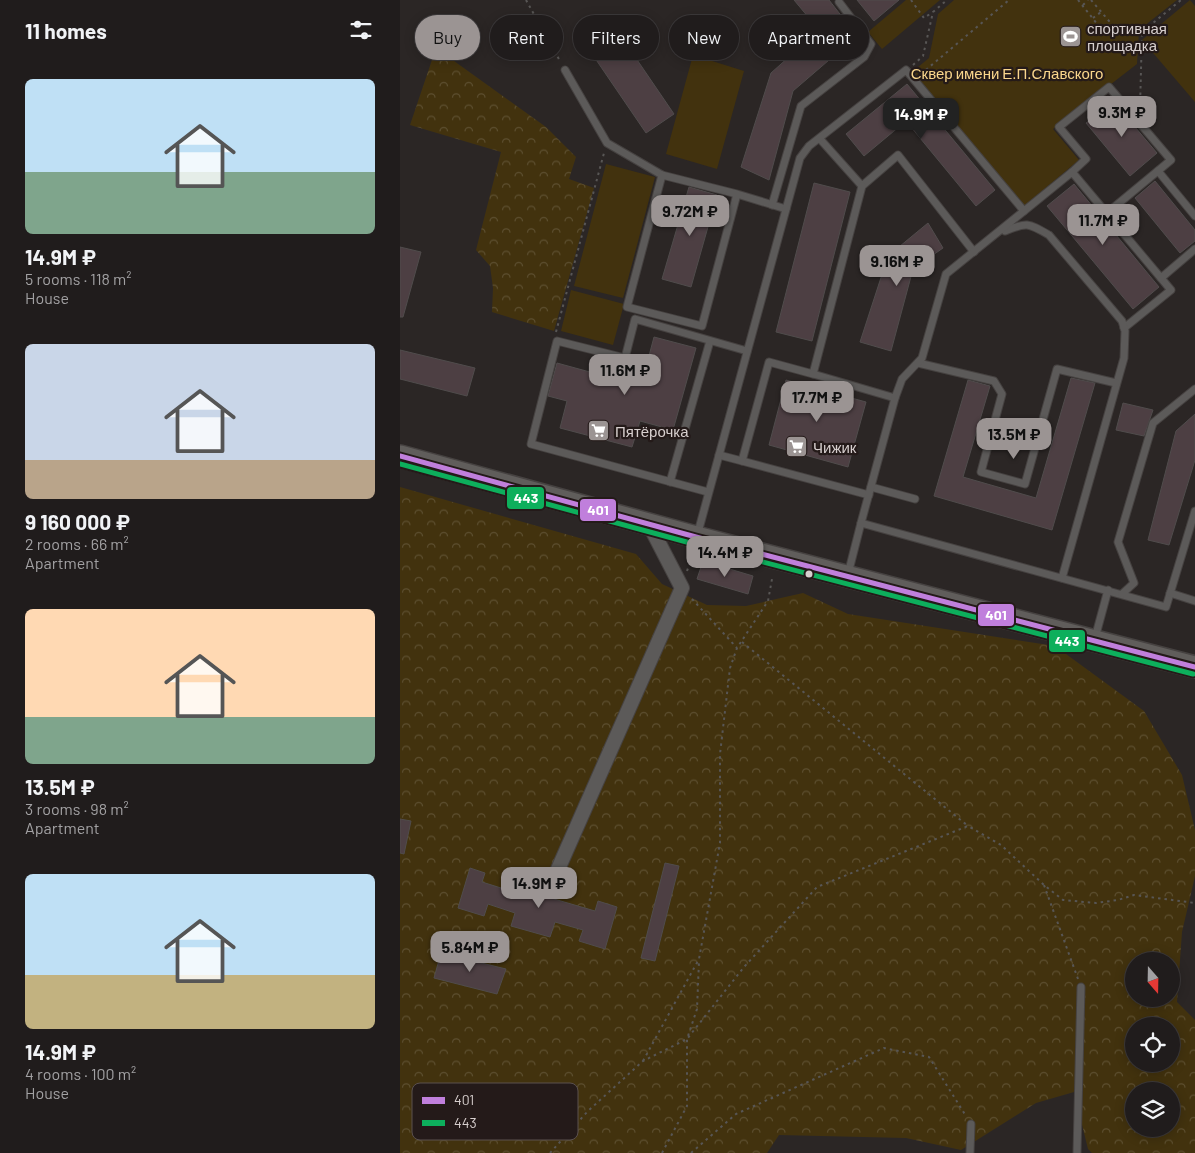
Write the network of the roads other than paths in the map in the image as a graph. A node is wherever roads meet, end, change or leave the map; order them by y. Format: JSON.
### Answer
{"nodes":[{"id":1,"x":839,"y":2,"type":"dead end"},
{"id":2,"x":565,"y":70,"type":"road end"},
{"id":3,"x":820,"y":139,"type":"junction"},
{"id":4,"x":1158,"y":171,"type":"junction"},
{"id":5,"x":1072,"y":172,"type":"junction"},
{"id":6,"x":662,"y":174,"type":"junction"},
{"id":7,"x":862,"y":186,"type":"junction"},
{"id":8,"x":737,"y":194,"type":"junction"},
{"id":9,"x":772,"y":205,"type":"junction"},
{"id":10,"x":786,"y":210,"type":"junction"},
{"id":11,"x":1024,"y":211,"type":"junction"},
{"id":12,"x":1107,"y":213,"type":"junction"},
{"id":13,"x":1195,"y":216,"type":"edge"},
{"id":14,"x":996,"y":235,"type":"junction"},
{"id":15,"x":1195,"y":249,"type":"edge"},
{"id":16,"x":974,"y":252,"type":"junction"},
{"id":17,"x":1161,"y":278,"type":"junction"},
{"id":18,"x":1124,"y":328,"type":"junction"},
{"id":19,"x":710,"y":341,"type":"junction"},
{"id":20,"x":747,"y":351,"type":"junction"},
{"id":21,"x":918,"y":363,"type":"junction"},
{"id":22,"x":813,"y":374,"type":"junction"},
{"id":23,"x":1116,"y":383,"type":"junction"},
{"id":24,"x":1195,"y":389,"type":"edge"},
{"id":25,"x":895,"y":398,"type":"junction"},
{"id":26,"x":719,"y":455,"type":"junction"},
{"id":27,"x":400,"y":456,"type":"edge"},
{"id":28,"x":742,"y":461,"type":"junction"},
{"id":29,"x":670,"y":482,"type":"junction"},
{"id":30,"x":871,"y":487,"type":"junction"},
{"id":31,"x":708,"y":492,"type":"junction"},
{"id":32,"x":869,"y":495,"type":"junction"},
{"id":33,"x":915,"y":499,"type":"dead end"},
{"id":34,"x":1195,"y":510,"type":"edge"},
{"id":35,"x":861,"y":523,"type":"junction"},
{"id":36,"x":649,"y":524,"type":"junction"},
{"id":37,"x":694,"y":547,"type":"junction"},
{"id":38,"x":848,"y":577,"type":"junction"},
{"id":39,"x":1062,"y":578,"type":"junction"},
{"id":40,"x":1108,"y":590,"type":"junction"},
{"id":41,"x":1170,"y":593,"type":"junction"},
{"id":42,"x":1122,"y":594,"type":"junction"},
{"id":43,"x":1195,"y":601,"type":"edge"},
{"id":44,"x":1094,"y":641,"type":"junction"},
{"id":45,"x":1195,"y":667,"type":"edge"},
{"id":46,"x":556,"y":876,"type":"dead end"},
{"id":47,"x":1081,"y":987,"type":"road end"},
{"id":48,"x":971,"y":1124,"type":"road end"},
{"id":49,"x":970,"y":1153,"type":"edge"},
{"id":50,"x":1077,"y":1153,"type":"edge"}],
"edges":[{"from":1,"to":9,"type":"lane"},
{"from":2,"to":6,"type":"lane"},
{"from":3,"to":7,"type":"lane"},
{"from":3,"to":10,"type":"lane"},
{"from":3,"to":11,"type":"lane"},
{"from":4,"to":5,"type":"lane"},
{"from":4,"to":12,"type":"lane"},
{"from":4,"to":13,"type":"lane"},
{"from":5,"to":11,"type":"lane"},
{"from":5,"to":12,"type":"lane"},
{"from":6,"to":8,"type":"lane"},
{"from":6,"to":8,"type":"lane"},
{"from":7,"to":16,"type":"lane"},
{"from":7,"to":22,"type":"lane"},
{"from":8,"to":9,"type":"lane"},
{"from":9,"to":10,"type":"lane"},
{"from":10,"to":20,"type":"lane"},
{"from":11,"to":14,"type":"lane"},
{"from":12,"to":17,"type":"lane"},
{"from":14,"to":16,"type":"lane"},
{"from":14,"to":18,"type":"lane"},
{"from":15,"to":17,"type":"lane"},
{"from":16,"to":21,"type":"lane"},
{"from":17,"to":18,"type":"lane"},
{"from":18,"to":23,"type":"lane"},
{"from":19,"to":20,"type":"lane"},
{"from":19,"to":29,"type":"lane"},
{"from":19,"to":29,"type":"lane"},
{"from":20,"to":26,"type":"lane"},
{"from":21,"to":23,"type":"lane"},
{"from":21,"to":25,"type":"lane"},
{"from":22,"to":25,"type":"lane"},
{"from":22,"to":28,"type":"lane"},
{"from":23,"to":39,"type":"lane"},
{"from":24,"to":42,"type":"lane"},
{"from":25,"to":30,"type":"lane"},
{"from":26,"to":28,"type":"lane"},
{"from":26,"to":31,"type":"lane"},
{"from":27,"to":36,"type":"main road"},
{"from":28,"to":32,"type":"lane"},
{"from":29,"to":31,"type":"lane"},
{"from":30,"to":32,"type":"lane"},
{"from":30,"to":33,"type":"lane"},
{"from":31,"to":37,"type":"lane"},
{"from":32,"to":35,"type":"lane"},
{"from":34,"to":41,"type":"lane"},
{"from":35,"to":38,"type":"lane"},
{"from":35,"to":39,"type":"lane"},
{"from":36,"to":37,"type":"main road"},
{"from":36,"to":46,"type":"street"},
{"from":37,"to":38,"type":"main road"},
{"from":38,"to":44,"type":"main road"},
{"from":39,"to":40,"type":"lane"},
{"from":40,"to":42,"type":"lane"},
{"from":40,"to":44,"type":"lane"},
{"from":41,"to":42,"type":"lane"},
{"from":41,"to":43,"type":"lane"},
{"from":44,"to":45,"type":"main road"},
{"from":47,"to":50,"type":"lane"},
{"from":48,"to":49,"type":"lane"}]}
